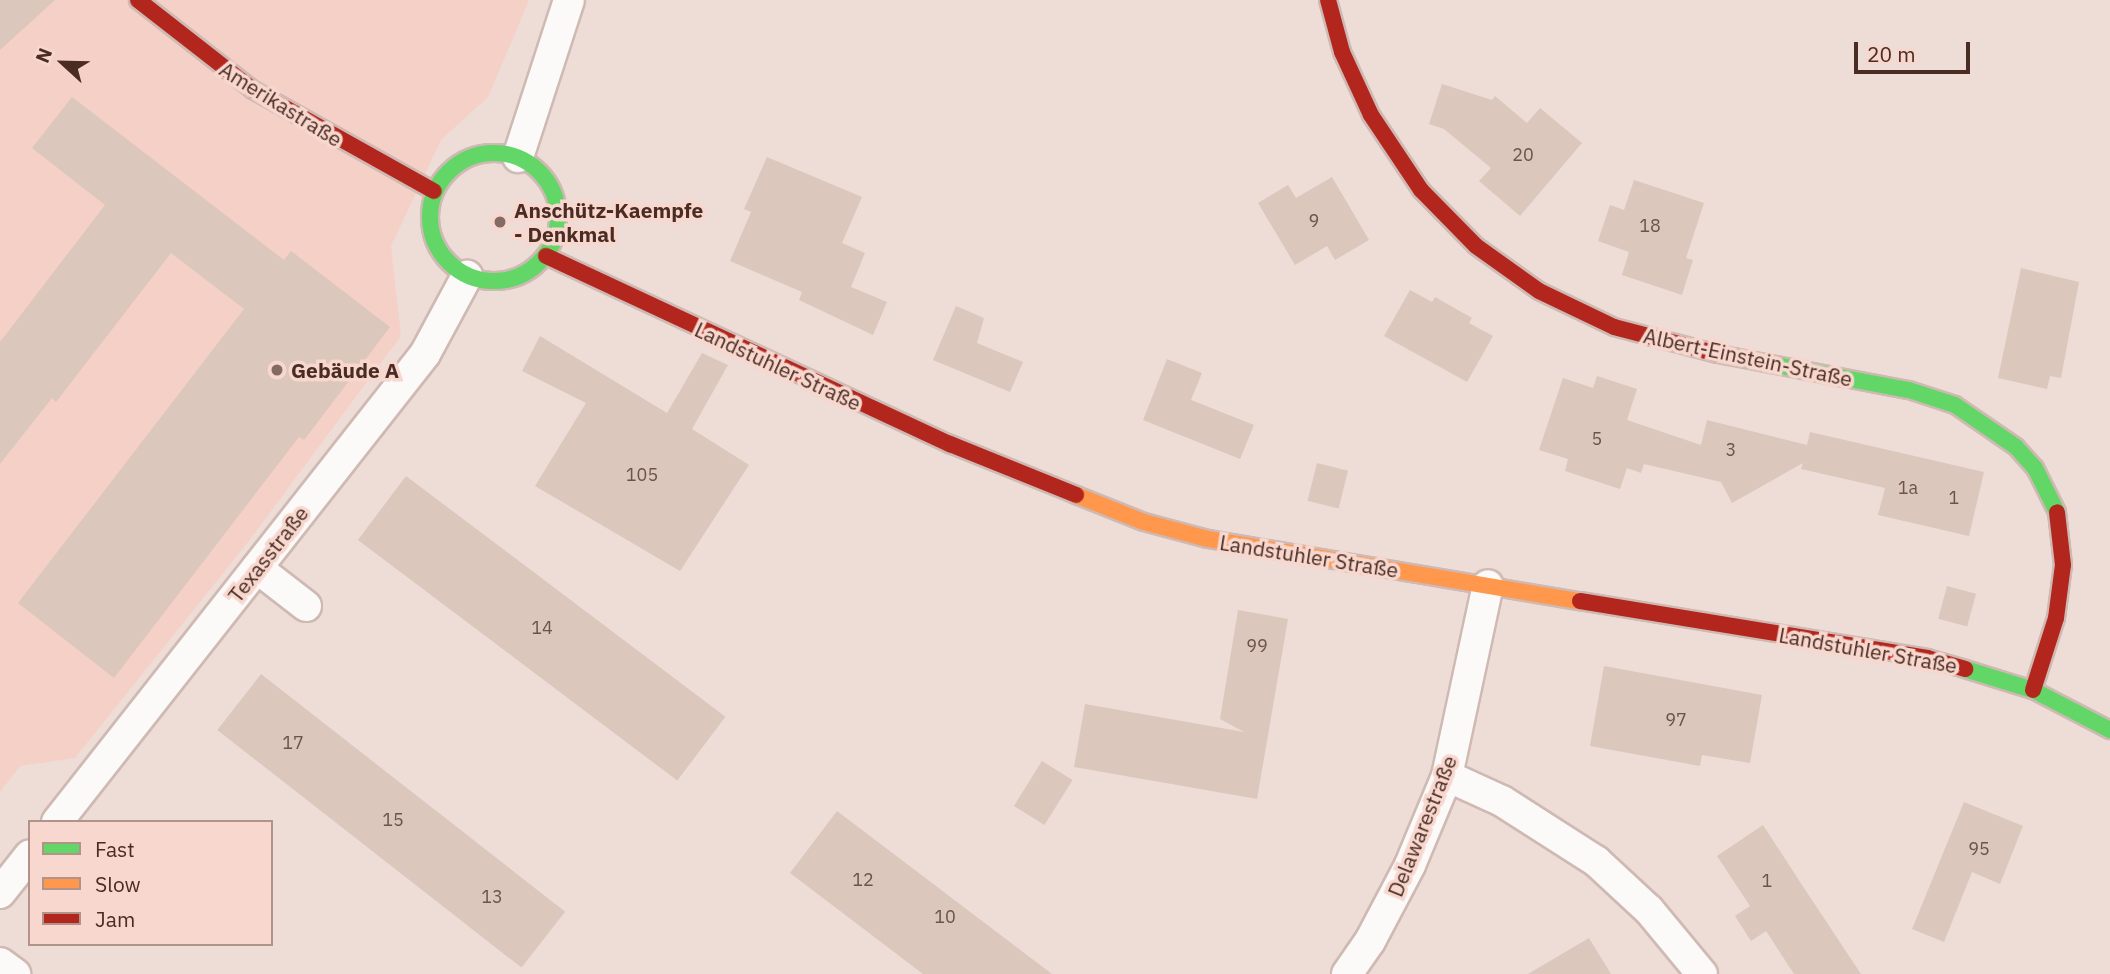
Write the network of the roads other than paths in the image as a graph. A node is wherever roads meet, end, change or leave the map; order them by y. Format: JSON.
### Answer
{"nodes":[{"id":1,"x":138,"y":0,"type":"edge"},
{"id":2,"x":569,"y":0,"type":"edge"},
{"id":3,"x":1328,"y":0,"type":"edge"},
{"id":4,"x":518,"y":157,"type":"junction"},
{"id":5,"x":434,"y":191,"type":"junction"},
{"id":6,"x":546,"y":256,"type":"junction"},
{"id":7,"x":467,"y":276,"type":"junction"},
{"id":8,"x":257,"y":568,"type":"junction"},
{"id":9,"x":1488,"y":585,"type":"junction"},
{"id":10,"x":306,"y":606,"type":"dead end"},
{"id":11,"x":2033,"y":690,"type":"junction"},
{"id":12,"x":2110,"y":730,"type":"edge"},
{"id":13,"x":1447,"y":776,"type":"junction"},
{"id":14,"x":59,"y":820,"type":"edge"},
{"id":15,"x":28,"y":858,"type":"edge"},
{"id":16,"x":0,"y":893,"type":"edge"},
{"id":17,"x":0,"y":963,"type":"edge"},
{"id":18,"x":15,"y":974,"type":"edge"},
{"id":19,"x":1347,"y":974,"type":"edge"},
{"id":20,"x":1702,"y":974,"type":"edge"}],
"edges":[{"from":1,"to":5,"type":"street","name":"Amerikastraße"},
{"from":2,"to":4,"type":"street"},
{"from":3,"to":11,"type":"street","name":"Albert-Einstein-Straße"},
{"from":4,"to":5,"type":"street"},
{"from":4,"to":6,"type":"street"},
{"from":5,"to":7,"type":"street"},
{"from":6,"to":7,"type":"street"},
{"from":6,"to":9,"type":"street","name":"Landstuhler Straße"},
{"from":7,"to":8,"type":"street","name":"Texasstraße"},
{"from":8,"to":10,"type":"street"},
{"from":8,"to":14,"type":"street","name":"Texasstraße"},
{"from":9,"to":11,"type":"street","name":"Landstuhler Straße"},
{"from":9,"to":13,"type":"street","name":"Delawarestraße"},
{"from":11,"to":12,"type":"street","name":"Landstuhler Straße"},
{"from":13,"to":19,"type":"street","name":"Delawarestraße"},
{"from":13,"to":20,"type":"street"},
{"from":15,"to":16,"type":"street"},
{"from":17,"to":18,"type":"street"}]}
